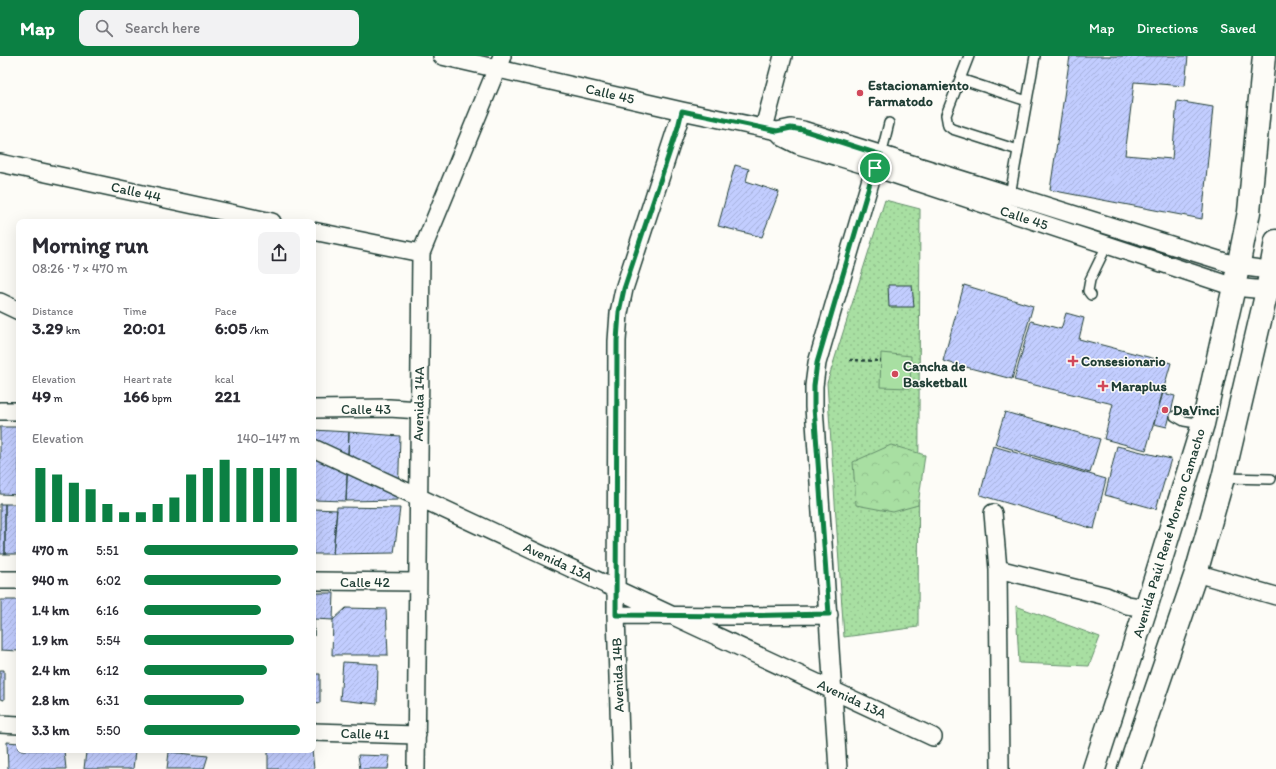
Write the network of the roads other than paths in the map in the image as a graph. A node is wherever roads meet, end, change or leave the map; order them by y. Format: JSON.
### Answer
{"nodes":[{"id":1,"x":442,"y":56,"type":"edge"},
{"id":2,"x":783,"y":56,"type":"edge"},
{"id":3,"x":969,"y":56,"type":"edge"},
{"id":4,"x":1035,"y":56,"type":"edge"},
{"id":5,"x":1264,"y":56,"type":"edge"},
{"id":6,"x":499,"y":62,"type":"edge"},
{"id":7,"x":960,"y":79,"type":"junction"},
{"id":8,"x":1027,"y":101,"type":"junction"},
{"id":9,"x":682,"y":111,"type":"junction"},
{"id":10,"x":889,"y":123,"type":"dead end"},
{"id":11,"x":770,"y":129,"type":"junction"},
{"id":12,"x":1018,"y":150,"type":"junction"},
{"id":13,"x":878,"y":162,"type":"junction"},
{"id":14,"x":0,"y":163,"type":"edge"},
{"id":15,"x":1010,"y":195,"type":"junction"},
{"id":16,"x":258,"y":219,"type":"edge"},
{"id":17,"x":316,"y":232,"type":"edge"},
{"id":18,"x":1276,"y":241,"type":"edge"},
{"id":19,"x":1107,"y":245,"type":"junction"},
{"id":20,"x":421,"y":253,"type":"junction"},
{"id":21,"x":1236,"y":276,"type":"junction"},
{"id":22,"x":1273,"y":281,"type":"edge"},
{"id":23,"x":1091,"y":295,"type":"dead end"},
{"id":24,"x":0,"y":302,"type":"edge"},
{"id":25,"x":16,"y":310,"type":"edge"},
{"id":26,"x":316,"y":409,"type":"edge"},
{"id":27,"x":420,"y":410,"type":"junction"},
{"id":28,"x":0,"y":411,"type":"edge"},
{"id":29,"x":16,"y":411,"type":"edge"},
{"id":30,"x":1175,"y":416,"type":"dead end"},
{"id":31,"x":1203,"y":424,"type":"junction"},
{"id":32,"x":316,"y":449,"type":"edge"},
{"id":33,"x":1223,"y":478,"type":"junction"},
{"id":34,"x":1271,"y":479,"type":"dead end"},
{"id":35,"x":993,"y":514,"type":"dead end"},
{"id":36,"x":998,"y":569,"type":"junction"},
{"id":37,"x":1196,"y":573,"type":"junction"},
{"id":38,"x":0,"y":580,"type":"edge"},
{"id":39,"x":16,"y":580,"type":"edge"},
{"id":40,"x":316,"y":581,"type":"edge"},
{"id":41,"x":417,"y":582,"type":"junction"},
{"id":42,"x":1276,"y":596,"type":"edge"},
{"id":43,"x":1146,"y":608,"type":"junction"},
{"id":44,"x":829,"y":614,"type":"junction"},
{"id":45,"x":616,"y":615,"type":"junction"},
{"id":46,"x":0,"y":724,"type":"edge"},
{"id":47,"x":16,"y":725,"type":"edge"},
{"id":48,"x":316,"y":732,"type":"edge"},
{"id":49,"x":416,"y":735,"type":"junction"},
{"id":50,"x":934,"y":737,"type":"dead end"},
{"id":51,"x":416,"y":769,"type":"edge"},
{"id":52,"x":621,"y":769,"type":"edge"},
{"id":53,"x":838,"y":769,"type":"edge"},
{"id":54,"x":1000,"y":769,"type":"edge"},
{"id":55,"x":1094,"y":769,"type":"edge"},
{"id":56,"x":1129,"y":769,"type":"edge"}],
"edges":[{"from":1,"to":6,"type":"street","name":"Calle 45"},
{"from":2,"to":11,"type":"street"},
{"from":3,"to":7,"type":"lane"},
{"from":4,"to":8,"type":"lane"},
{"from":5,"to":21,"type":"main road","name":"Avenida Paúl René Moreno Camacho"},
{"from":6,"to":9,"type":"street","name":"Calle 45"},
{"from":6,"to":20,"type":"street","name":"Avenida 14A"},
{"from":7,"to":8,"type":"lane"},
{"from":7,"to":12,"type":"lane"},
{"from":8,"to":12,"type":"lane"},
{"from":9,"to":11,"type":"street","name":"Calle 45"},
{"from":9,"to":45,"type":"street","name":"Avenida 14B"},
{"from":10,"to":13,"type":"lane"},
{"from":11,"to":13,"type":"street","name":"Calle 45"},
{"from":12,"to":15,"type":"lane"},
{"from":13,"to":15,"type":"street","name":"Calle 45"},
{"from":13,"to":19,"type":"street","name":"Calle 45"},
{"from":13,"to":44,"type":"street"},
{"from":14,"to":16,"type":"street","name":"Calle 44"},
{"from":15,"to":21,"type":"street","name":"Calle 45"},
{"from":17,"to":20,"type":"street"},
{"from":18,"to":22,"type":"main road"},
{"from":19,"to":21,"type":"street","name":"Calle 45"},
{"from":19,"to":23,"type":"lane"},
{"from":20,"to":27,"type":"street","name":"Avenida 14A"},
{"from":21,"to":22,"type":"street","name":"Calle 45"},
{"from":21,"to":31,"type":"main road","name":"Avenida Paúl René Moreno Camacho"},
{"from":22,"to":33,"type":"main road"},
{"from":24,"to":25,"type":"street"},
{"from":26,"to":27,"type":"street","name":"Calle 43"},
{"from":27,"to":41,"type":"street","name":"Avenida 14A"},
{"from":28,"to":29,"type":"street"},
{"from":30,"to":31,"type":"lane"},
{"from":31,"to":43,"type":"main road","name":"Avenida Paúl René Moreno Camacho"},
{"from":32,"to":50,"type":"street","name":"Avenida 13A"},
{"from":33,"to":34,"type":"lane"},
{"from":33,"to":37,"type":"main road"},
{"from":35,"to":36,"type":"street"},
{"from":36,"to":43,"type":"street"},
{"from":36,"to":54,"type":"street"},
{"from":37,"to":42,"type":"street"},
{"from":37,"to":56,"type":"main road"},
{"from":38,"to":39,"type":"street"},
{"from":40,"to":41,"type":"street","name":"Calle 42"},
{"from":41,"to":49,"type":"street","name":"Avenida 14A"},
{"from":43,"to":55,"type":"main road","name":"Avenida Paúl René Moreno Camacho"},
{"from":44,"to":45,"type":"street"},
{"from":44,"to":53,"type":"street"},
{"from":45,"to":52,"type":"street","name":"Avenida 14B"},
{"from":46,"to":47,"type":"street"},
{"from":48,"to":49,"type":"street","name":"Calle 41"},
{"from":49,"to":51,"type":"street","name":"Avenida 14A"}]}
